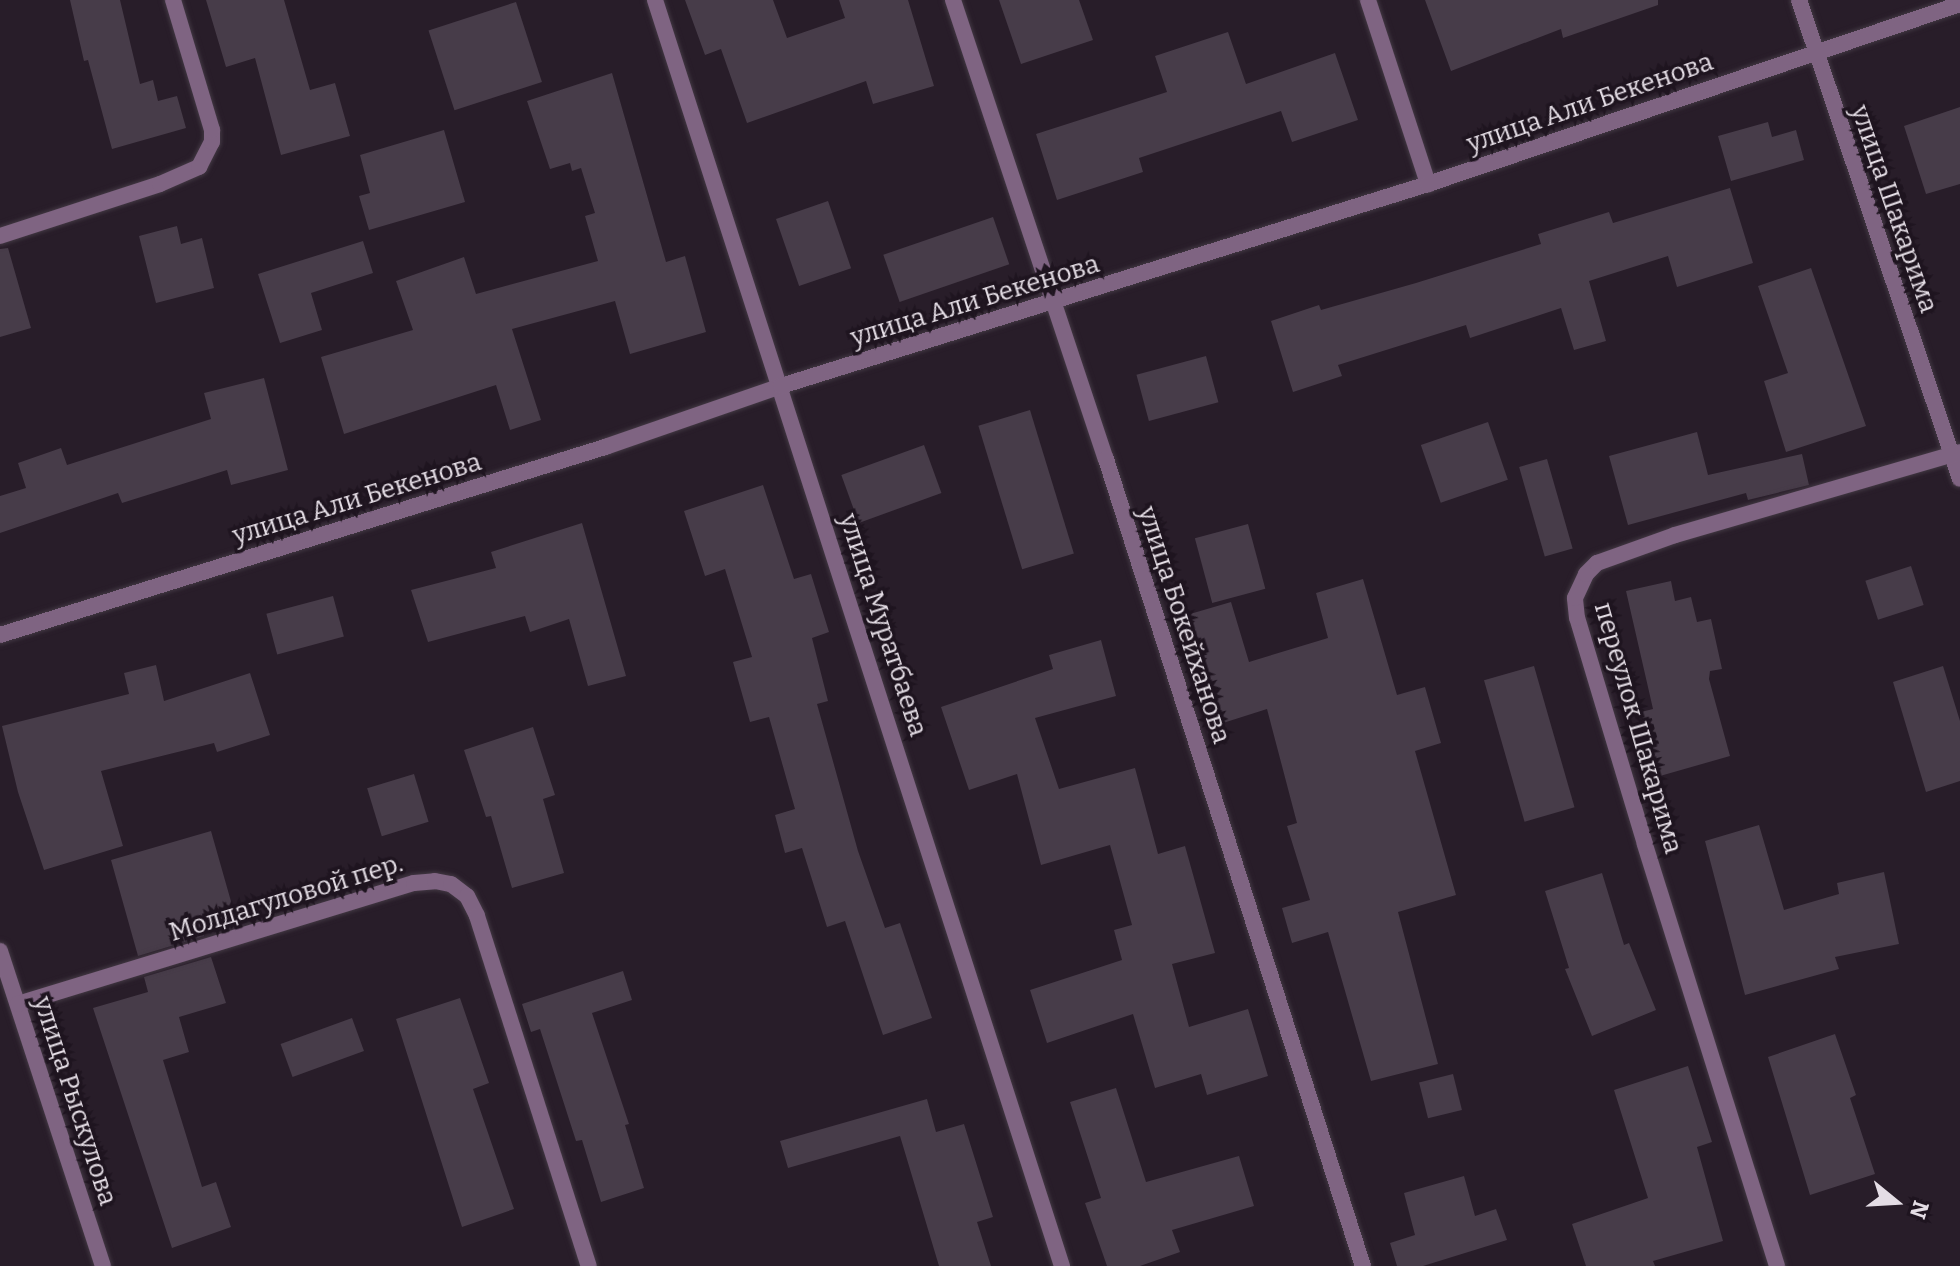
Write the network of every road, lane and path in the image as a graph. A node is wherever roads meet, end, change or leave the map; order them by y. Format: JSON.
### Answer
{"nodes":[{"id":1,"x":173,"y":0,"type":"edge"},
{"id":2,"x":655,"y":0,"type":"edge"},
{"id":3,"x":953,"y":0,"type":"edge"},
{"id":4,"x":1368,"y":0,"type":"edge"},
{"id":5,"x":1799,"y":0,"type":"edge"},
{"id":6,"x":1960,"y":4,"type":"edge"},
{"id":7,"x":1815,"y":51,"type":"junction"},
{"id":8,"x":1428,"y":184,"type":"junction"},
{"id":9,"x":0,"y":236,"type":"edge"},
{"id":10,"x":1051,"y":304,"type":"junction"},
{"id":11,"x":781,"y":386,"type":"junction"},
{"id":12,"x":1956,"y":453,"type":"edge"},
{"id":13,"x":1960,"y":479,"type":"edge"},
{"id":14,"x":0,"y":635,"type":"edge"},
{"id":15,"x":0,"y":951,"type":"edge"},
{"id":16,"x":4,"y":979,"type":"edge"},
{"id":17,"x":18,"y":1004,"type":"junction"},
{"id":18,"x":103,"y":1266,"type":"edge"},
{"id":19,"x":589,"y":1266,"type":"edge"},
{"id":20,"x":1062,"y":1266,"type":"edge"},
{"id":21,"x":1363,"y":1266,"type":"edge"},
{"id":22,"x":1777,"y":1266,"type":"edge"}],
"edges":[{"from":1,"to":9,"type":"street"},
{"from":2,"to":11,"type":"street","name":"улица Муратбаева"},
{"from":3,"to":10,"type":"street","name":"улица Бокейханова"},
{"from":4,"to":8,"type":"street"},
{"from":5,"to":7,"type":"street","name":"улица Шакарима"},
{"from":6,"to":7,"type":"street","name":"улица Али Бекенова"},
{"from":7,"to":8,"type":"street","name":"улица Али Бекенова"},
{"from":7,"to":12,"type":"street","name":"улица Шакарима"},
{"from":8,"to":10,"type":"street","name":"улица Али Бекенова"},
{"from":10,"to":11,"type":"street","name":"улица Али Бекенова"},
{"from":10,"to":21,"type":"street","name":"улица Бокейханова"},
{"from":11,"to":14,"type":"street","name":"улица Али Бекенова"},
{"from":11,"to":20,"type":"street","name":"улица Муратбаева"},
{"from":12,"to":13,"type":"street","name":"улица Шакарима"},
{"from":12,"to":22,"type":"street","name":"переулок Шакарима"},
{"from":15,"to":16,"type":"street","name":"улица Рыскулова"},
{"from":16,"to":17,"type":"street","name":"улица Рыскулова"},
{"from":17,"to":18,"type":"street","name":"улица Рыскулова"},
{"from":17,"to":19,"type":"street","name":"Молдагуловой пер."}]}
